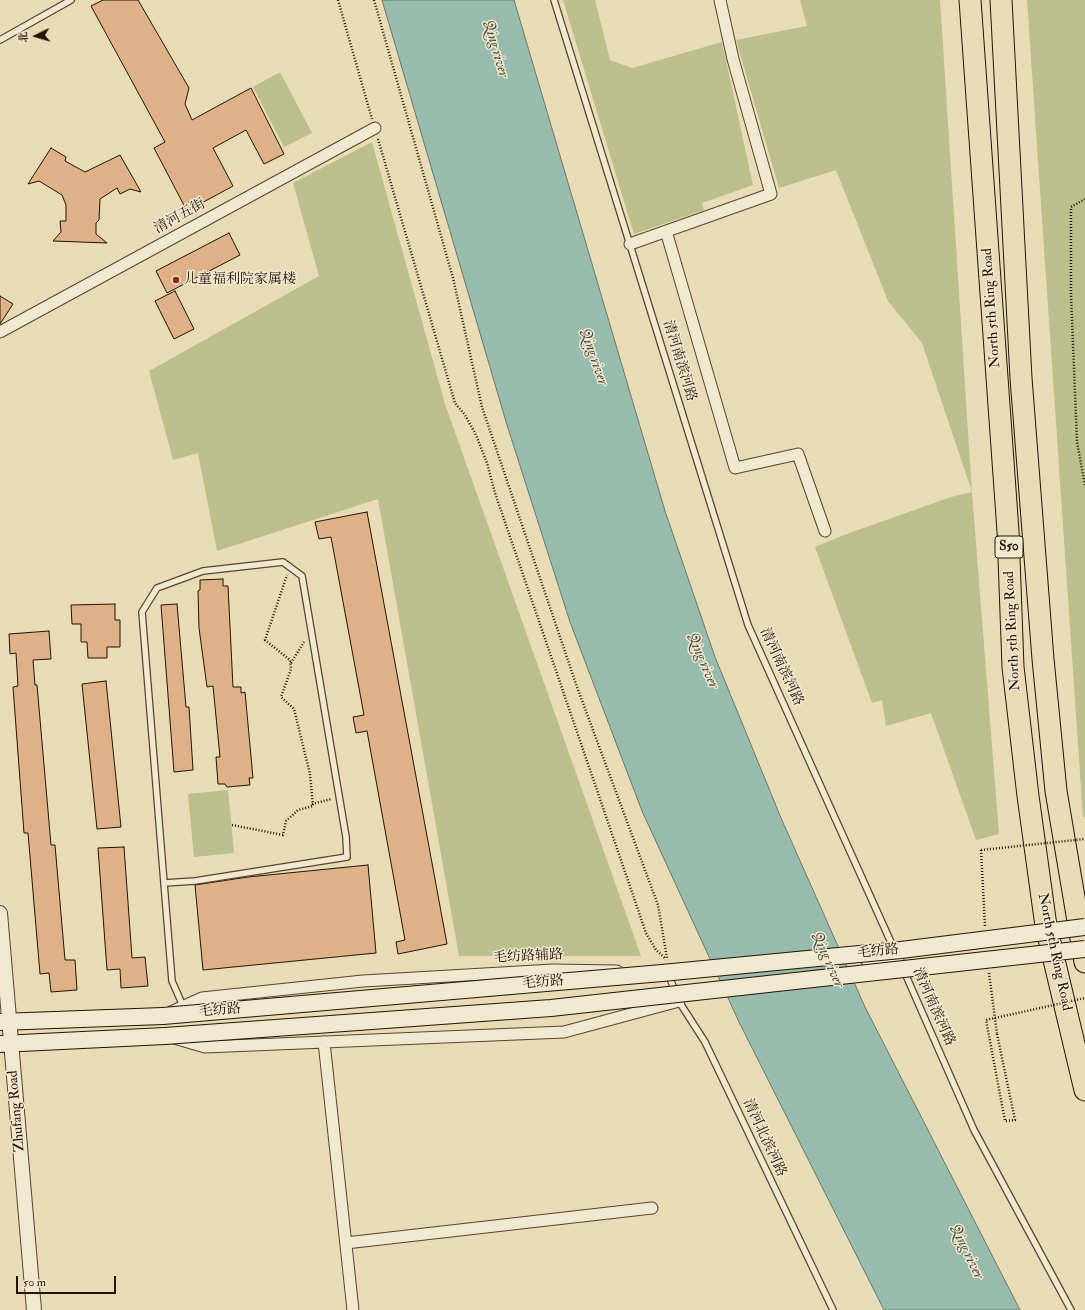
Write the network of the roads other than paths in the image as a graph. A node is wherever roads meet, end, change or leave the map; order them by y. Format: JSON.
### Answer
{"nodes":[{"id":1,"x":71,"y":0,"type":"edge"},
{"id":2,"x":554,"y":0,"type":"edge"},
{"id":3,"x":720,"y":0,"type":"edge"},
{"id":4,"x":970,"y":0,"type":"edge"},
{"id":5,"x":1001,"y":0,"type":"edge"},
{"id":6,"x":0,"y":40,"type":"edge"},
{"id":7,"x":375,"y":128,"type":"road end"},
{"id":8,"x":666,"y":232,"type":"junction"},
{"id":9,"x":630,"y":244,"type":"junction"},
{"id":10,"x":0,"y":332,"type":"edge"},
{"id":11,"x":825,"y":531,"type":"dead end"},
{"id":12,"x":164,"y":883,"type":"junction"},
{"id":13,"x":0,"y":913,"type":"edge"},
{"id":14,"x":1085,"y":927,"type":"edge"},
{"id":15,"x":1085,"y":949,"type":"edge"},
{"id":16,"x":898,"y":959,"type":"junction"},
{"id":17,"x":1085,"y":962,"type":"edge"},
{"id":18,"x":670,"y":978,"type":"junction"},
{"id":19,"x":678,"y":1001,"type":"junction"},
{"id":20,"x":183,"y":1006,"type":"junction"},
{"id":21,"x":163,"y":1016,"type":"junction"},
{"id":22,"x":4,"y":1022,"type":"edge"},
{"id":23,"x":165,"y":1036,"type":"junction"},
{"id":24,"x":324,"y":1042,"type":"junction"},
{"id":25,"x":5,"y":1044,"type":"edge"},
{"id":26,"x":1085,"y":1090,"type":"edge"},
{"id":27,"x":652,"y":1208,"type":"dead end"},
{"id":28,"x":346,"y":1243,"type":"junction"},
{"id":29,"x":34,"y":1310,"type":"edge"},
{"id":30,"x":353,"y":1310,"type":"edge"},
{"id":31,"x":833,"y":1310,"type":"edge"},
{"id":32,"x":1071,"y":1310,"type":"edge"}],
"edges":[{"from":1,"to":6,"type":"lane"},
{"from":2,"to":9,"type":"lane","name":"清河南滨河路"},
{"from":3,"to":8,"type":"street"},
{"from":4,"to":26,"type":"highway","name":"North 5th Ring Road","number":"S50"},
{"from":5,"to":17,"type":"highway","name":"North 5th Ring Road","number":"S50"},
{"from":7,"to":10,"type":"street","name":"清河五街"},
{"from":8,"to":9,"type":"street"},
{"from":8,"to":11,"type":"street"},
{"from":9,"to":16,"type":"lane","name":"清河南滨河路"},
{"from":12,"to":12,"type":"lane"},
{"from":12,"to":20,"type":"lane"},
{"from":13,"to":22,"type":"street","name":"Zhufang Road"},
{"from":14,"to":21,"type":"main road","name":"毛纺路","bridge":true},
{"from":15,"to":23,"type":"main road","name":"毛纺路","bridge":true},
{"from":16,"to":18,"type":"street","name":"毛纺路辅路"},
{"from":16,"to":32,"type":"lane","name":"清河南滨河路"},
{"from":18,"to":19,"type":"lane","name":"清河北滨河路"},
{"from":18,"to":20,"type":"street","name":"毛纺路辅路"},
{"from":19,"to":24,"type":"street"},
{"from":19,"to":31,"type":"lane","name":"清河北滨河路"},
{"from":20,"to":21,"type":"street","name":"毛纺路辅路"},
{"from":21,"to":22,"type":"main road","name":"毛纺路"},
{"from":22,"to":25,"type":"street","name":"Zhufang Road"},
{"from":23,"to":24,"type":"street"},
{"from":23,"to":25,"type":"main road","name":"毛纺路"},
{"from":24,"to":28,"type":"street"},
{"from":25,"to":29,"type":"street","name":"Zhufang Road"},
{"from":27,"to":28,"type":"street"},
{"from":28,"to":30,"type":"street"}]}
